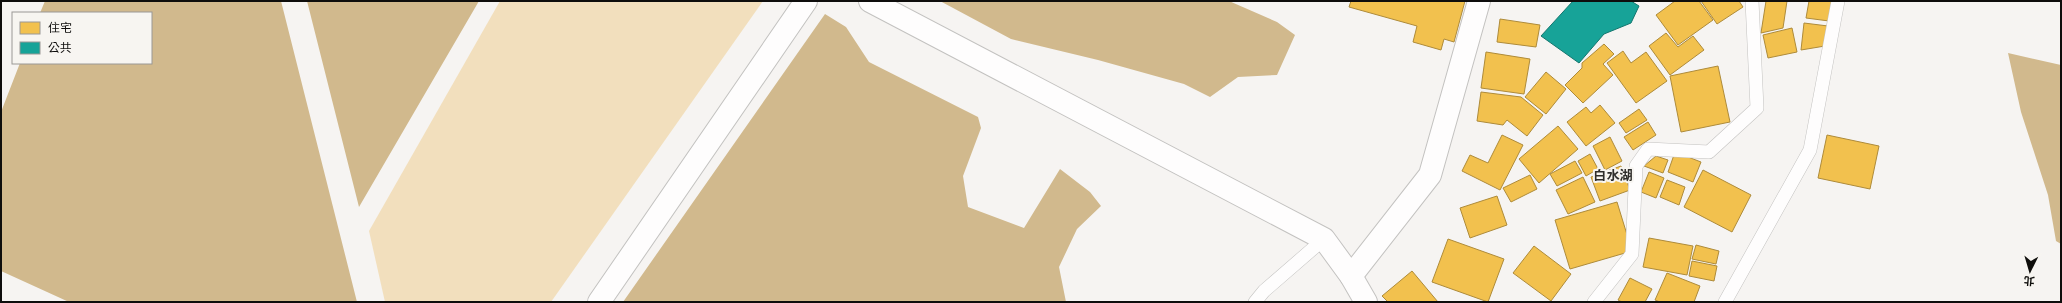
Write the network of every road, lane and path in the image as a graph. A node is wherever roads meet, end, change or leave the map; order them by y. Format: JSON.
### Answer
{"nodes":[{"id":1,"x":806,"y":1,"type":"edge"},
{"id":2,"x":870,"y":1,"type":"edge"},
{"id":3,"x":1479,"y":1,"type":"edge"},
{"id":4,"x":1752,"y":1,"type":"edge"},
{"id":5,"x":1838,"y":1,"type":"edge"},
{"id":6,"x":1324,"y":238,"type":"junction"},
{"id":7,"x":1351,"y":276,"type":"junction"},
{"id":8,"x":598,"y":302,"type":"edge"},
{"id":9,"x":1255,"y":302,"type":"edge"},
{"id":10,"x":1366,"y":302,"type":"edge"},
{"id":11,"x":1594,"y":302,"type":"edge"},
{"id":12,"x":1725,"y":302,"type":"edge"}],
"edges":[{"from":1,"to":8,"type":"street"},
{"from":2,"to":6,"type":"street"},
{"from":3,"to":7,"type":"street"},
{"from":4,"to":11,"type":"lane"},
{"from":5,"to":12,"type":"lane"},
{"from":6,"to":7,"type":"street"},
{"from":6,"to":9,"type":"lane"},
{"from":7,"to":10,"type":"street"}]}
